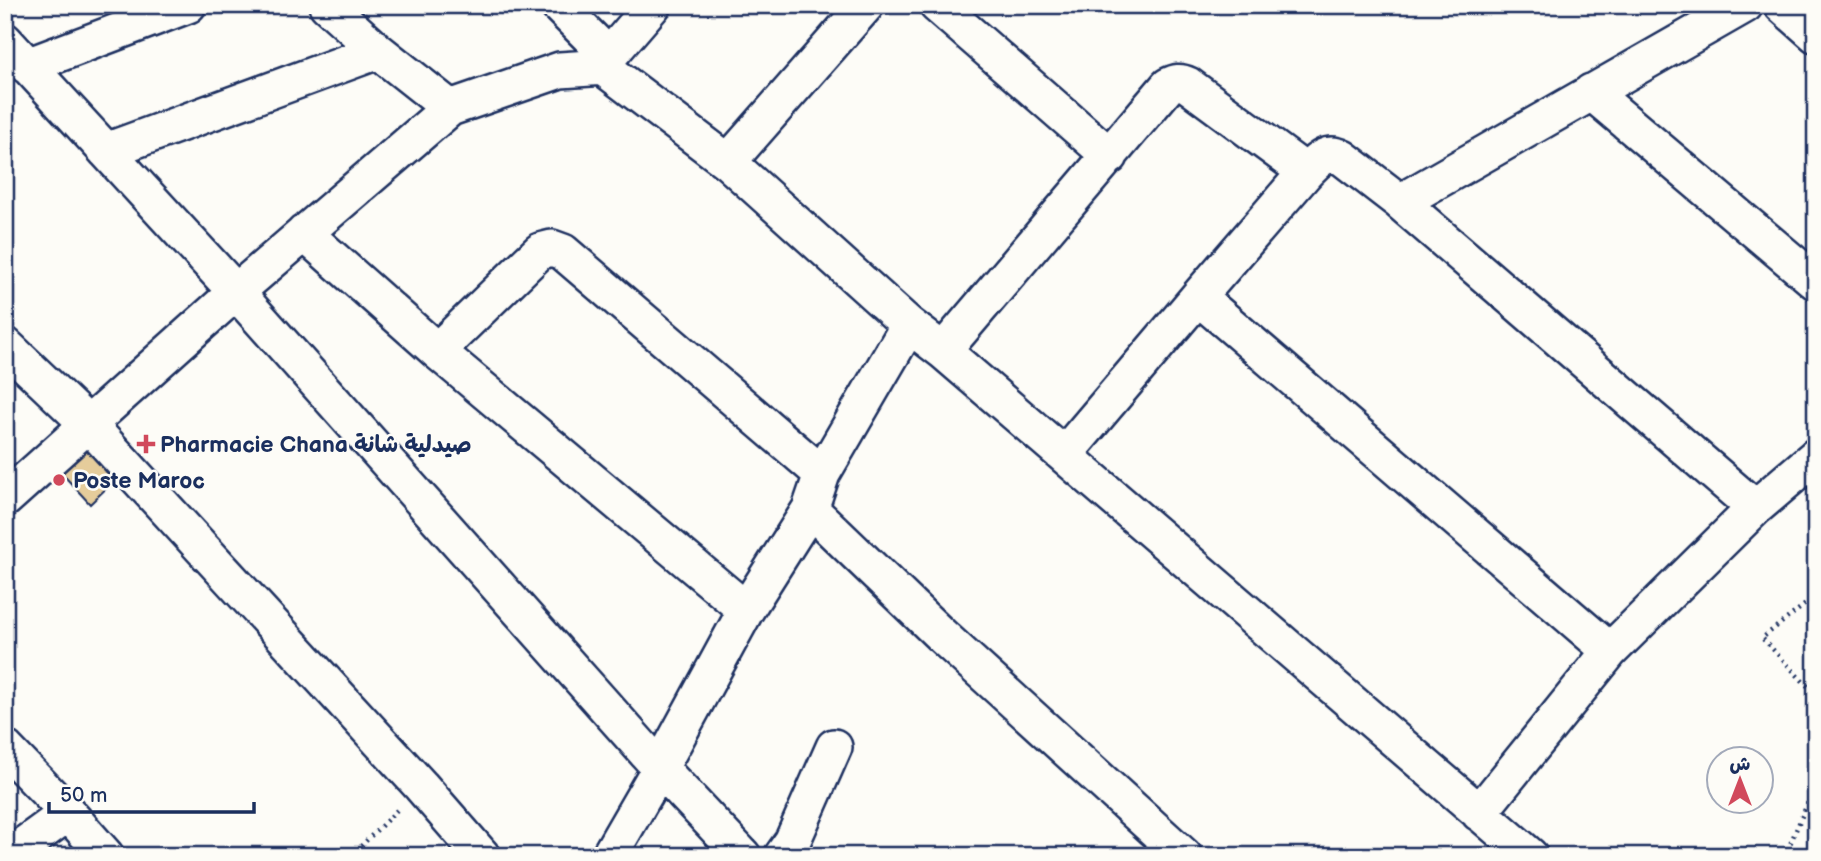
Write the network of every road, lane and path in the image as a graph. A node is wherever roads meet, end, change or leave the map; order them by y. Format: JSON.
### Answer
{"nodes":[{"id":1,"x":188,"y":5,"type":"edge"},
{"id":2,"x":327,"y":5,"type":"edge"},
{"id":3,"x":558,"y":5,"type":"edge"},
{"id":4,"x":653,"y":5,"type":"edge"},
{"id":5,"x":866,"y":5,"type":"edge"},
{"id":6,"x":937,"y":5,"type":"edge"},
{"id":7,"x":1745,"y":5,"type":"edge"},
{"id":8,"x":1782,"y":5,"type":"edge"},
{"id":9,"x":1816,"y":35,"type":"edge"},
{"id":10,"x":378,"y":51,"type":"junction"},
{"id":11,"x":16,"y":53,"type":"edge"},
{"id":12,"x":607,"y":61,"type":"junction"},
{"id":13,"x":1591,"y":92,"type":"junction"},
{"id":14,"x":450,"y":108,"type":"junction"},
{"id":15,"x":106,"y":151,"type":"junction"},
{"id":16,"x":1111,"y":156,"type":"junction"},
{"id":17,"x":728,"y":162,"type":"junction"},
{"id":18,"x":1306,"y":172,"type":"junction"},
{"id":19,"x":1401,"y":202,"type":"junction"},
{"id":20,"x":304,"y":233,"type":"junction"},
{"id":21,"x":1816,"y":282,"type":"edge"},
{"id":22,"x":236,"y":292,"type":"junction"},
{"id":23,"x":1198,"y":297,"type":"junction"},
{"id":24,"x":909,"y":326,"type":"junction"},
{"id":25,"x":5,"y":345,"type":"edge"},
{"id":26,"x":437,"y":351,"type":"junction"},
{"id":27,"x":943,"y":351,"type":"junction"},
{"id":28,"x":88,"y":424,"type":"junction"},
{"id":29,"x":1064,"y":455,"type":"junction"},
{"id":30,"x":1816,"y":456,"type":"edge"},
{"id":31,"x":822,"y":474,"type":"junction"},
{"id":32,"x":5,"y":499,"type":"edge"},
{"id":33,"x":1755,"y":508,"type":"junction"},
{"id":34,"x":810,"y":509,"type":"junction"},
{"id":35,"x":1816,"y":596,"type":"edge"},
{"id":36,"x":746,"y":610,"type":"junction"},
{"id":37,"x":1610,"y":652,"type":"junction"},
{"id":38,"x":1816,"y":695,"type":"edge"},
{"id":39,"x":834,"y":747,"type":"dead end"},
{"id":40,"x":5,"y":748,"type":"edge"},
{"id":41,"x":660,"y":768,"type":"junction"},
{"id":42,"x":1816,"y":783,"type":"edge"},
{"id":43,"x":421,"y":786,"type":"junction"},
{"id":44,"x":68,"y":813,"type":"junction"},
{"id":45,"x":1479,"y":813,"type":"junction"},
{"id":46,"x":794,"y":851,"type":"edge"},
{"id":47,"x":9,"y":856,"type":"edge"},
{"id":48,"x":106,"y":856,"type":"edge"},
{"id":49,"x":351,"y":856,"type":"edge"},
{"id":50,"x":482,"y":856,"type":"edge"},
{"id":51,"x":609,"y":856,"type":"edge"},
{"id":52,"x":743,"y":856,"type":"edge"},
{"id":53,"x":1184,"y":856,"type":"edge"},
{"id":54,"x":1530,"y":856,"type":"edge"},
{"id":55,"x":1786,"y":856,"type":"edge"}],
"edges":[{"from":1,"to":11,"type":"street"},
{"from":2,"to":10,"type":"street"},
{"from":3,"to":12,"type":"street"},
{"from":4,"to":12,"type":"street"},
{"from":5,"to":17,"type":"street"},
{"from":6,"to":16,"type":"street"},
{"from":7,"to":13,"type":"street"},
{"from":8,"to":9,"type":"street"},
{"from":10,"to":14,"type":"street"},
{"from":10,"to":15,"type":"street"},
{"from":11,"to":15,"type":"street"},
{"from":12,"to":14,"type":"street"},
{"from":12,"to":17,"type":"street"},
{"from":13,"to":19,"type":"street"},
{"from":13,"to":21,"type":"street"},
{"from":14,"to":20,"type":"street"},
{"from":15,"to":22,"type":"street"},
{"from":16,"to":18,"type":"street"},
{"from":16,"to":27,"type":"street"},
{"from":17,"to":24,"type":"street"},
{"from":18,"to":19,"type":"street"},
{"from":18,"to":23,"type":"street"},
{"from":19,"to":33,"type":"street"},
{"from":20,"to":22,"type":"street"},
{"from":20,"to":26,"type":"street"},
{"from":22,"to":28,"type":"street"},
{"from":22,"to":41,"type":"street"},
{"from":23,"to":29,"type":"street"},
{"from":23,"to":37,"type":"street"},
{"from":24,"to":27,"type":"street"},
{"from":24,"to":31,"type":"street"},
{"from":25,"to":28,"type":"street"},
{"from":26,"to":31,"type":"street"},
{"from":26,"to":36,"type":"street"},
{"from":27,"to":29,"type":"street"},
{"from":28,"to":32,"type":"street"},
{"from":28,"to":43,"type":"street"},
{"from":29,"to":45,"type":"street"},
{"from":30,"to":33,"type":"street"},
{"from":31,"to":34,"type":"street"},
{"from":33,"to":37,"type":"street"},
{"from":34,"to":36,"type":"street"},
{"from":34,"to":53,"type":"street"},
{"from":35,"to":38,"type":"path"},
{"from":36,"to":41,"type":"street"},
{"from":37,"to":45,"type":"street"},
{"from":39,"to":46,"type":"street"},
{"from":40,"to":44,"type":"street"},
{"from":41,"to":51,"type":"street"},
{"from":41,"to":52,"type":"street"},
{"from":42,"to":55,"type":"path"},
{"from":43,"to":49,"type":"path"},
{"from":43,"to":50,"type":"street"},
{"from":44,"to":47,"type":"street"},
{"from":44,"to":48,"type":"street"},
{"from":45,"to":54,"type":"street"}]}
